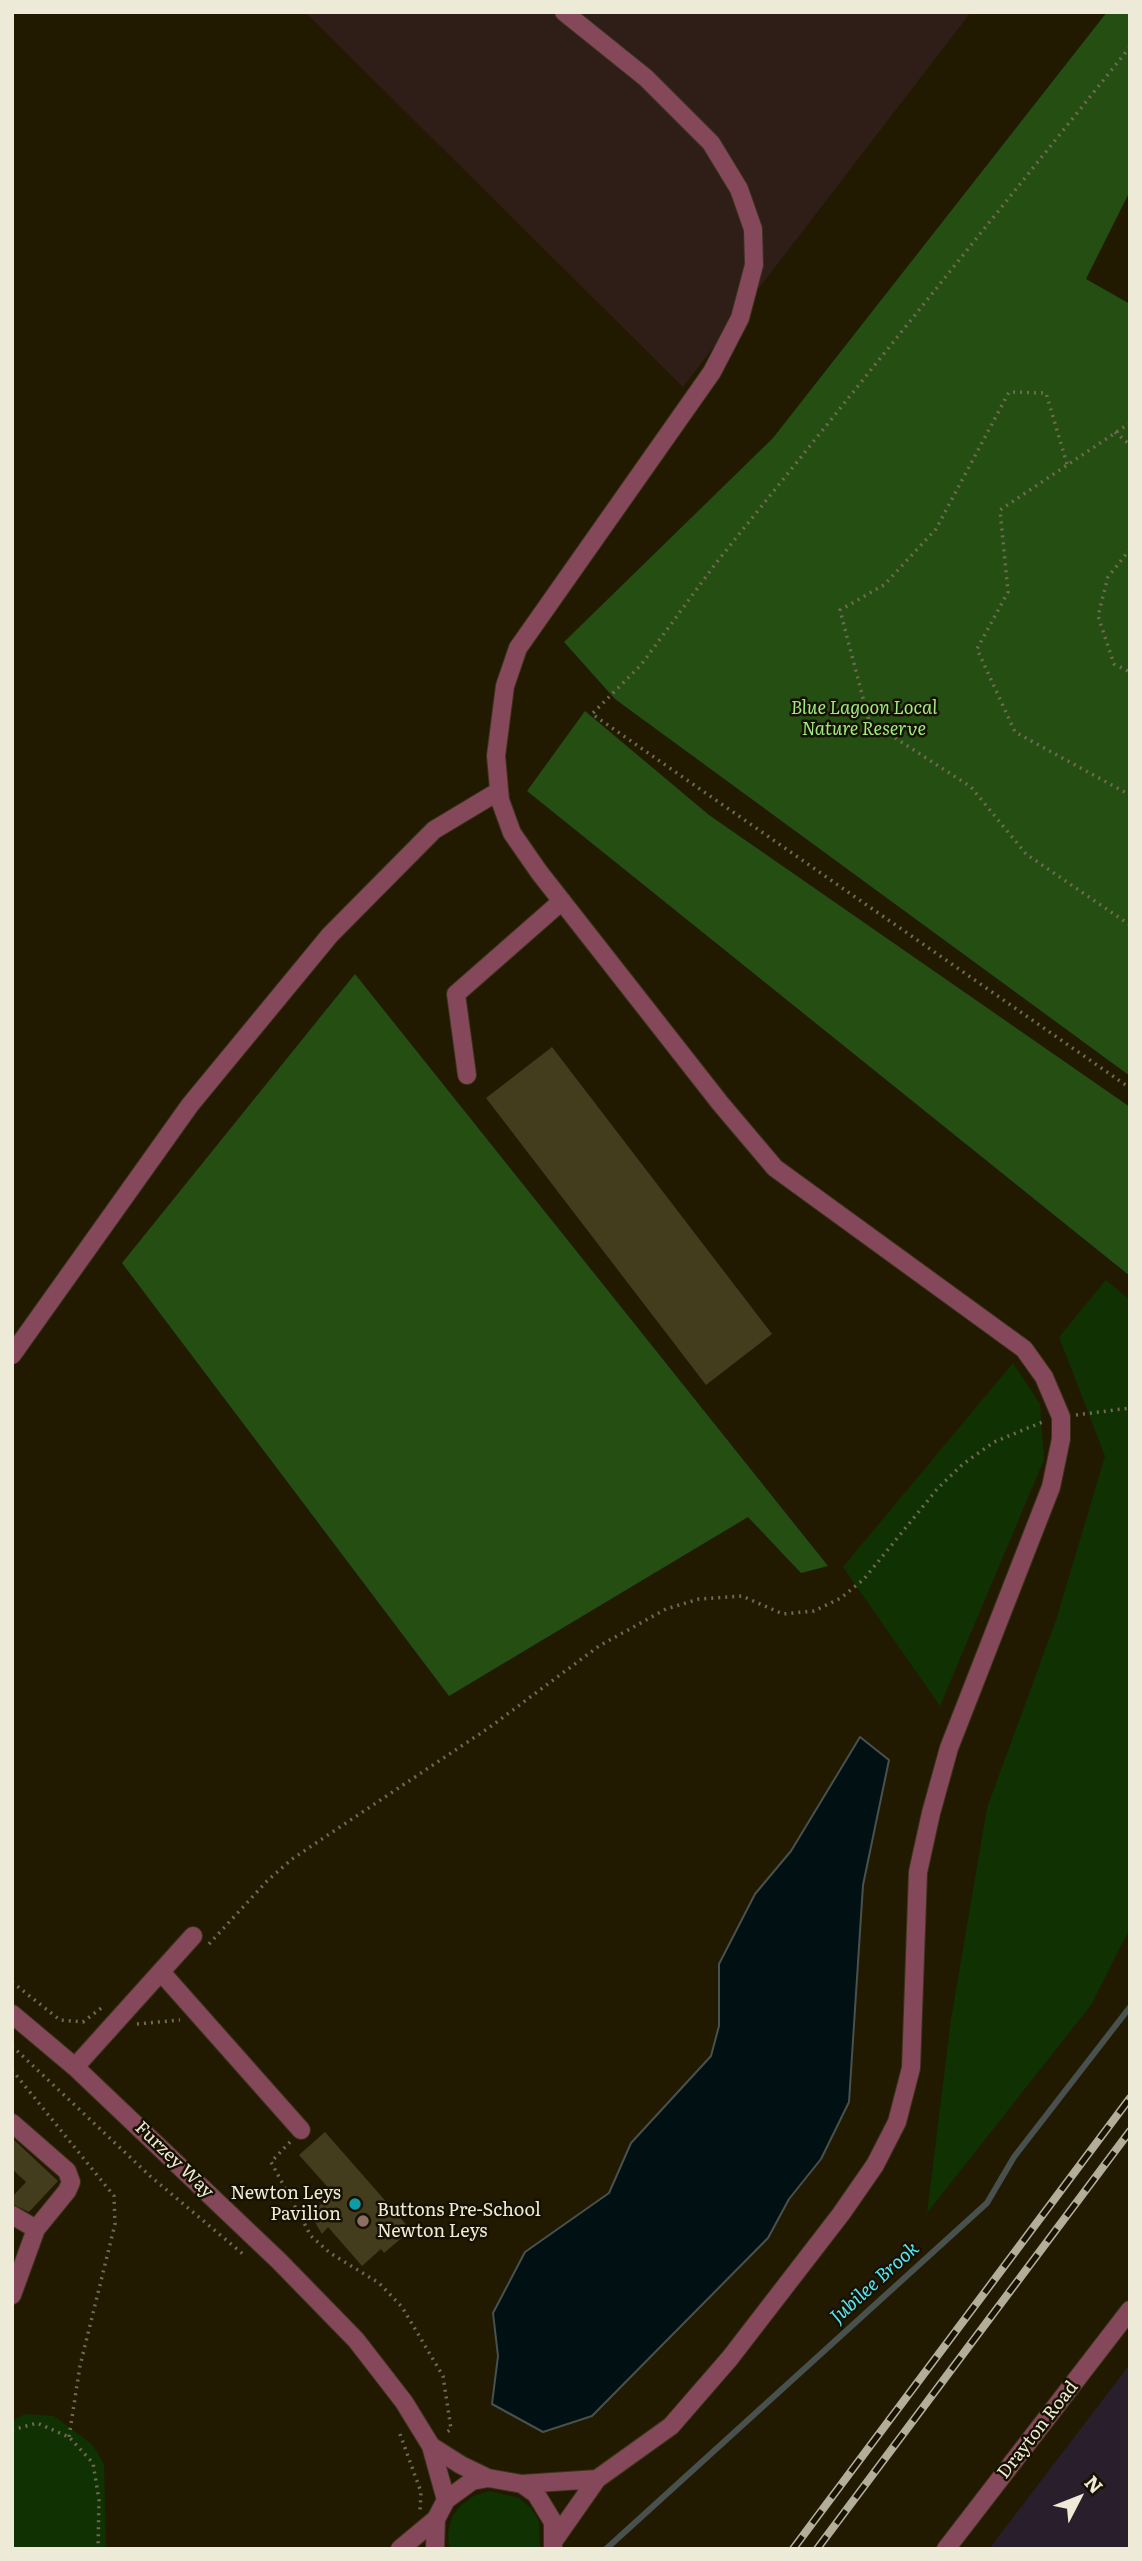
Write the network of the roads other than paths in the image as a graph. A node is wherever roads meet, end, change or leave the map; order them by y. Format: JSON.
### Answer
{"nodes":[{"id":1,"x":564,"y":12,"type":"edge"},
{"id":2,"x":499,"y":791,"type":"junction"},
{"id":3,"x":562,"y":901,"type":"junction"},
{"id":4,"x":467,"y":1075,"type":"dead end"},
{"id":5,"x":12,"y":1355,"type":"edge"},
{"id":6,"x":201,"y":1940,"type":"road end"},
{"id":7,"x":161,"y":1972,"type":"junction"},
{"id":8,"x":12,"y":2014,"type":"edge"},
{"id":9,"x":75,"y":2067,"type":"junction"},
{"id":10,"x":12,"y":2123,"type":"edge"},
{"id":11,"x":295,"y":2137,"type":"road end"},
{"id":12,"x":12,"y":2215,"type":"edge"},
{"id":13,"x":36,"y":2230,"type":"junction"},
{"id":14,"x":12,"y":2295,"type":"edge"},
{"id":15,"x":1130,"y":2310,"type":"edge"},
{"id":16,"x":431,"y":2446,"type":"junction"},
{"id":17,"x":488,"y":2477,"type":"junction"},
{"id":18,"x":597,"y":2479,"type":"junction"},
{"id":19,"x":522,"y":2484,"type":"junction"},
{"id":20,"x":446,"y":2500,"type":"junction"},
{"id":21,"x":436,"y":2519,"type":"junction"},
{"id":22,"x":406,"y":2544,"type":"edge"},
{"id":23,"x":554,"y":2544,"type":"edge"},
{"id":24,"x":435,"y":2549,"type":"edge"},
{"id":25,"x":946,"y":2549,"type":"edge"}],
"edges":[{"from":1,"to":2,"type":"street"},
{"from":2,"to":3,"type":"street"},
{"from":2,"to":5,"type":"street"},
{"from":3,"to":4,"type":"street"},
{"from":3,"to":18,"type":"street"},
{"from":6,"to":7,"type":"street"},
{"from":7,"to":9,"type":"street"},
{"from":7,"to":11,"type":"street"},
{"from":8,"to":9,"type":"street","name":"Furzey Way"},
{"from":9,"to":16,"type":"street","name":"Furzey Way"},
{"from":10,"to":13,"type":"street"},
{"from":12,"to":13,"type":"street"},
{"from":13,"to":14,"type":"street"},
{"from":15,"to":25,"type":"street","name":"Drayton Road"},
{"from":16,"to":17,"type":"street","name":"Furzey Way"},
{"from":16,"to":20,"type":"street","name":"Furzey Way"},
{"from":17,"to":19,"type":"street","name":"Furzey Way"},
{"from":17,"to":20,"type":"street"},
{"from":18,"to":19,"type":"street","name":"Furzey Way"},
{"from":18,"to":23,"type":"street"},
{"from":19,"to":23,"type":"street"},
{"from":20,"to":21,"type":"street"},
{"from":21,"to":22,"type":"street"},
{"from":21,"to":24,"type":"street"}]}
